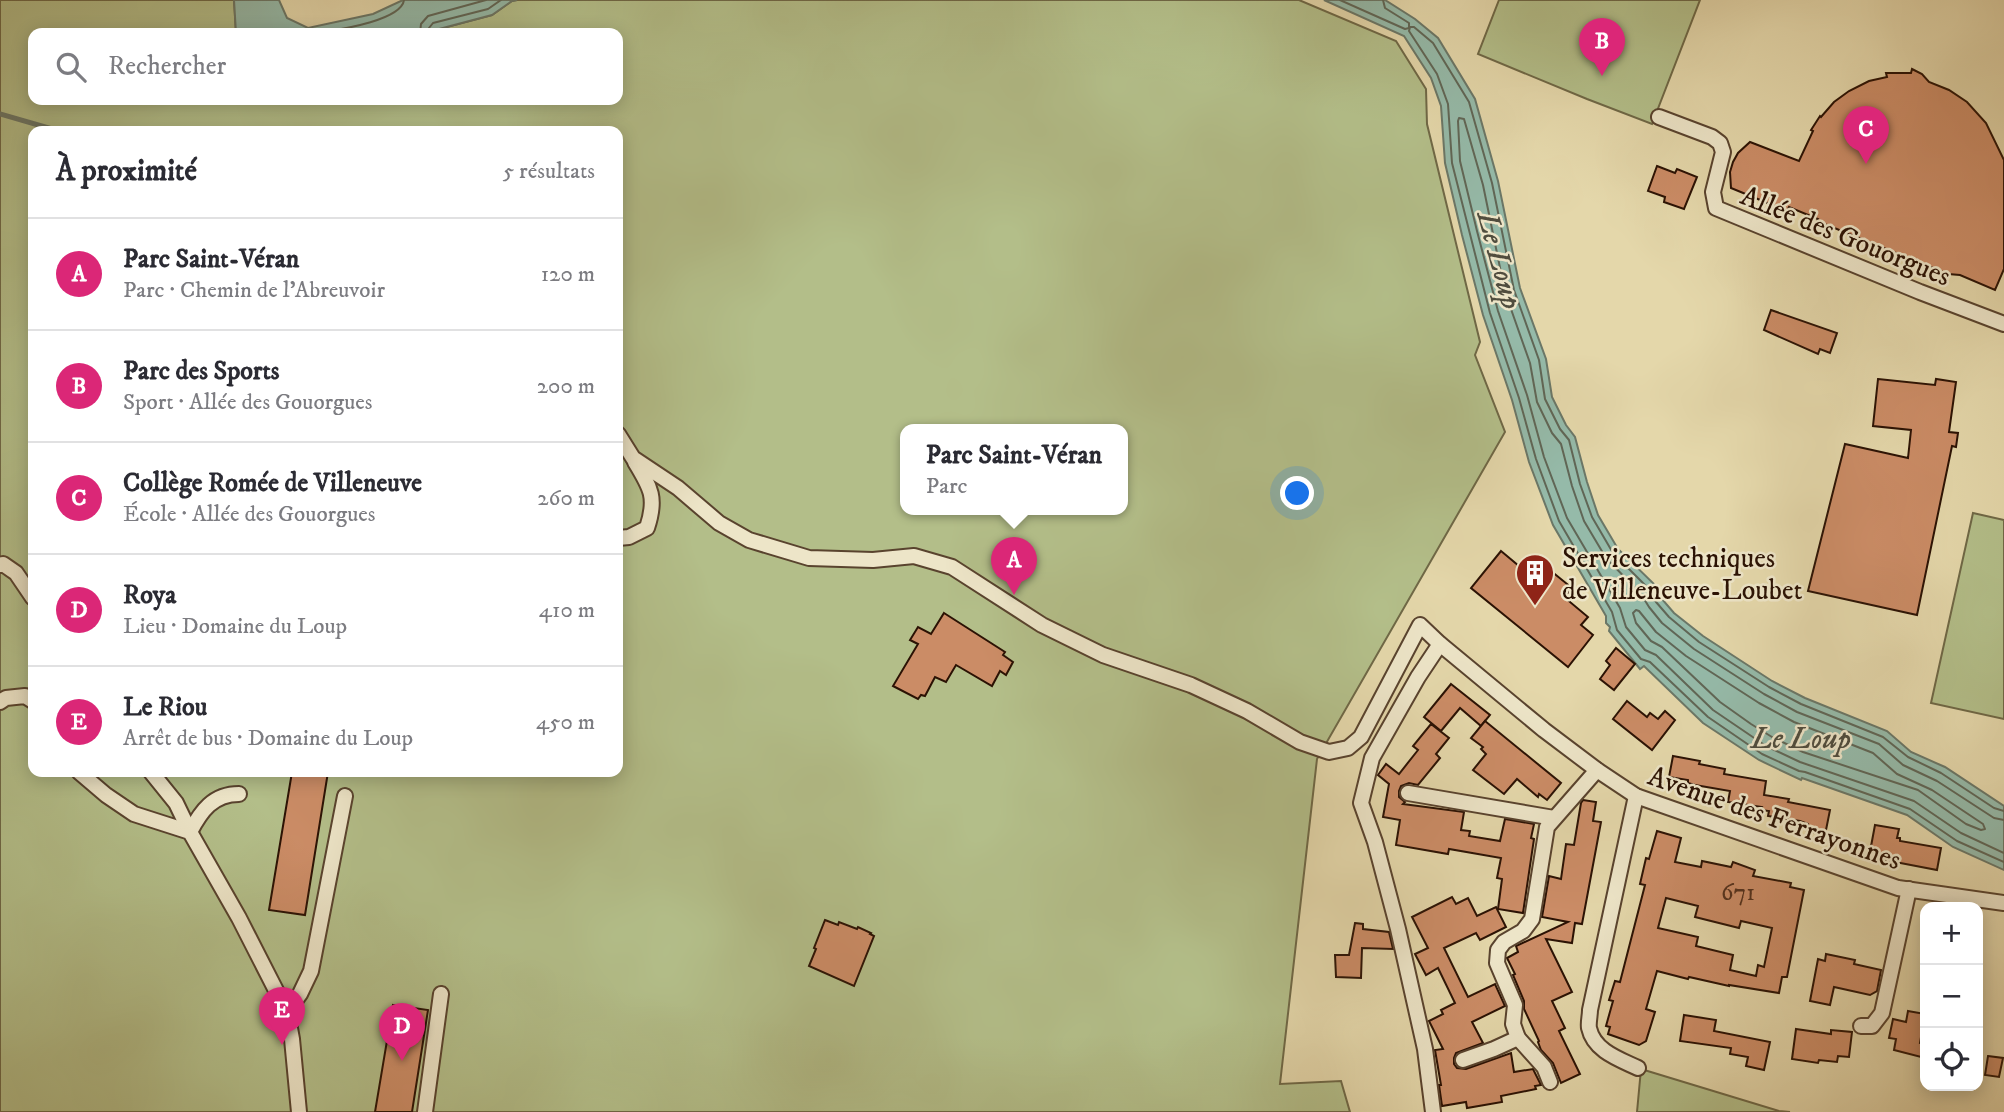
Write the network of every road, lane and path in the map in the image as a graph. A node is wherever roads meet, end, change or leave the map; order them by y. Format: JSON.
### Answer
{"nodes":[{"id":1,"x":1659,"y":117,"type":"dead end"},
{"id":2,"x":2004,"y":324,"type":"edge"},
{"id":3,"x":623,"y":443,"type":"edge"},
{"id":4,"x":633,"y":458,"type":"junction"},
{"id":5,"x":623,"y":538,"type":"edge"},
{"id":6,"x":0,"y":565,"type":"edge"},
{"id":7,"x":28,"y":591,"type":"edge"},
{"id":8,"x":1440,"y":644,"type":"junction"},
{"id":9,"x":28,"y":698,"type":"edge"},
{"id":10,"x":0,"y":702,"type":"edge"},
{"id":11,"x":1597,"y":769,"type":"junction"},
{"id":12,"x":85,"y":777,"type":"edge"},
{"id":13,"x":155,"y":777,"type":"edge"},
{"id":14,"x":1408,"y":793,"type":"dead end"},
{"id":15,"x":239,"y":794,"type":"dead end"},
{"id":16,"x":345,"y":796,"type":"dead end"},
{"id":17,"x":1636,"y":796,"type":"junction"},
{"id":18,"x":1555,"y":818,"type":"junction"},
{"id":19,"x":190,"y":832,"type":"junction"},
{"id":20,"x":1909,"y":889,"type":"junction"},
{"id":21,"x":2004,"y":902,"type":"edge"},
{"id":22,"x":440,"y":994,"type":"dead end"},
{"id":23,"x":287,"y":1012,"type":"junction"},
{"id":24,"x":1861,"y":1026,"type":"dead end"},
{"id":25,"x":1518,"y":1038,"type":"junction"},
{"id":26,"x":1463,"y":1060,"type":"dead end"},
{"id":27,"x":1638,"y":1068,"type":"dead end"},
{"id":28,"x":1550,"y":1082,"type":"dead end"},
{"id":29,"x":299,"y":1112,"type":"edge"},
{"id":30,"x":425,"y":1112,"type":"edge"},
{"id":31,"x":1433,"y":1112,"type":"edge"}],
"edges":[{"from":1,"to":2,"type":"street","name":"Allée des Gouorgues"},
{"from":3,"to":4,"type":"street"},
{"from":4,"to":5,"type":"street"},
{"from":4,"to":8,"type":"street","name":"Avenue des Ferrayonnes"},
{"from":6,"to":7,"type":"street"},
{"from":8,"to":11,"type":"street","name":"Avenue des Ferrayonnes"},
{"from":8,"to":31,"type":"street"},
{"from":9,"to":10,"type":"street"},
{"from":11,"to":17,"type":"street","name":"Avenue des Ferrayonnes"},
{"from":11,"to":18,"type":"street"},
{"from":12,"to":19,"type":"street"},
{"from":13,"to":19,"type":"street"},
{"from":14,"to":18,"type":"street"},
{"from":15,"to":19,"type":"street"},
{"from":16,"to":23,"type":"street"},
{"from":17,"to":20,"type":"street","name":"Avenue des Ferrayonnes"},
{"from":17,"to":27,"type":"street"},
{"from":18,"to":25,"type":"street"},
{"from":19,"to":23,"type":"street"},
{"from":20,"to":21,"type":"street","name":"Avenue des Ferrayonnes"},
{"from":20,"to":24,"type":"street"},
{"from":22,"to":30,"type":"street"},
{"from":23,"to":29,"type":"street"},
{"from":25,"to":26,"type":"street"},
{"from":25,"to":28,"type":"street"}]}
